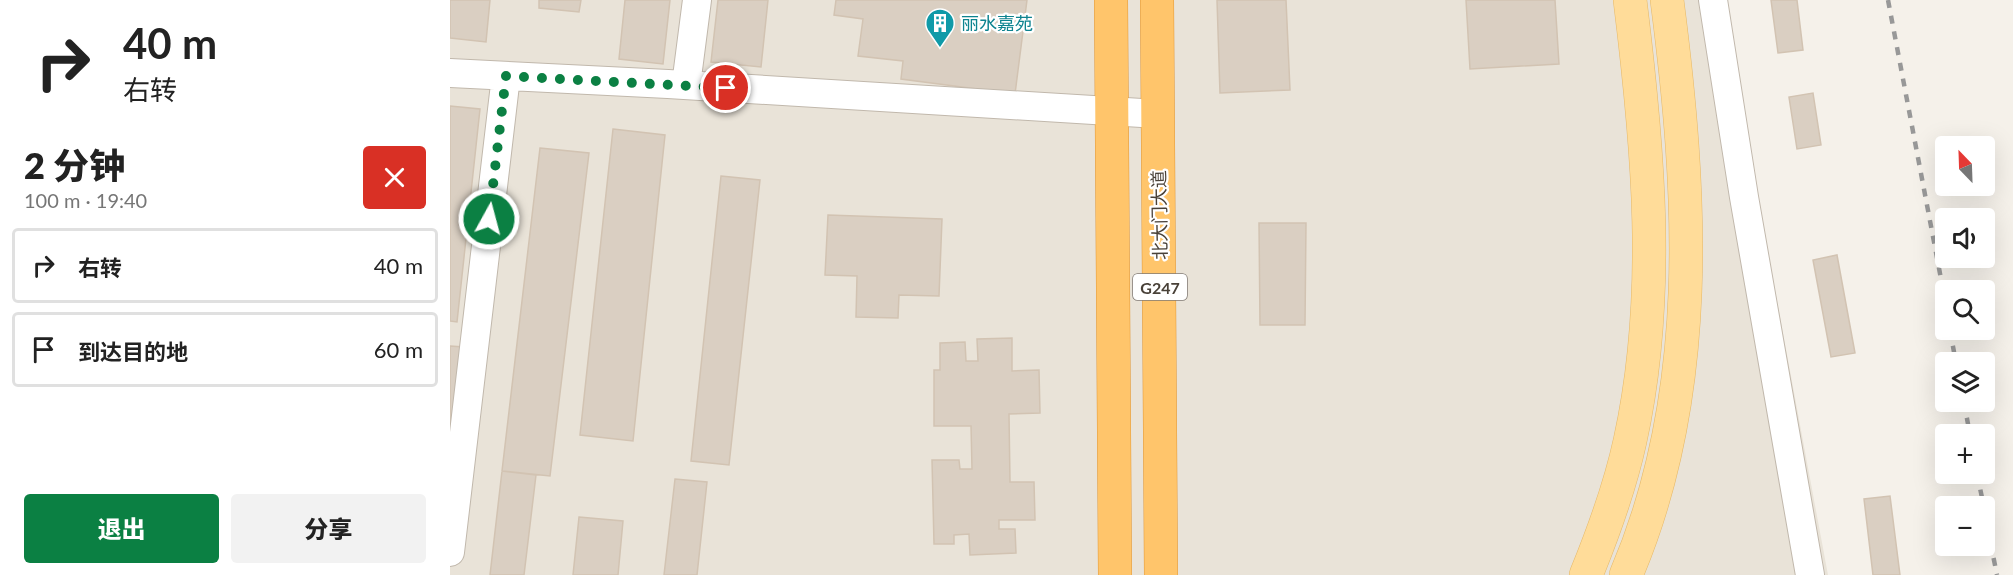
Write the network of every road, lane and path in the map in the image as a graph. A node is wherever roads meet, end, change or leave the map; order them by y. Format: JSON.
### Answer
{"nodes":[{"id":1,"x":697,"y":0,"type":"edge"},
{"id":2,"x":1111,"y":0,"type":"edge"},
{"id":3,"x":1157,"y":0,"type":"edge"},
{"id":4,"x":1630,"y":0,"type":"edge"},
{"id":5,"x":1667,"y":0,"type":"edge"},
{"id":6,"x":1713,"y":0,"type":"edge"},
{"id":7,"x":450,"y":74,"type":"edge"},
{"id":8,"x":506,"y":76,"type":"junction"},
{"id":9,"x":686,"y":85,"type":"junction"},
{"id":10,"x":1112,"y":111,"type":"junction"},
{"id":11,"x":1158,"y":114,"type":"junction"},
{"id":12,"x":450,"y":552,"type":"edge"},
{"id":13,"x":1588,"y":569,"type":"edge"},
{"id":14,"x":1115,"y":575,"type":"edge"},
{"id":15,"x":1161,"y":575,"type":"edge"},
{"id":16,"x":1626,"y":575,"type":"edge"},
{"id":17,"x":1810,"y":575,"type":"edge"}],
"edges":[{"from":1,"to":9,"type":"street"},
{"from":2,"to":10,"type":"highway","number":"G247"},
{"from":3,"to":11,"type":"highway","name":"北大门大道","number":"G247"},
{"from":4,"to":13,"type":"main road"},
{"from":5,"to":16,"type":"main road"},
{"from":6,"to":17,"type":"street"},
{"from":7,"to":8,"type":"street"},
{"from":8,"to":9,"type":"street"},
{"from":8,"to":12,"type":"street"},
{"from":9,"to":10,"type":"street"},
{"from":10,"to":11,"type":"street"},
{"from":10,"to":14,"type":"highway","number":"G247"},
{"from":11,"to":15,"type":"highway","name":"北大门大道","number":"G247"}]}
